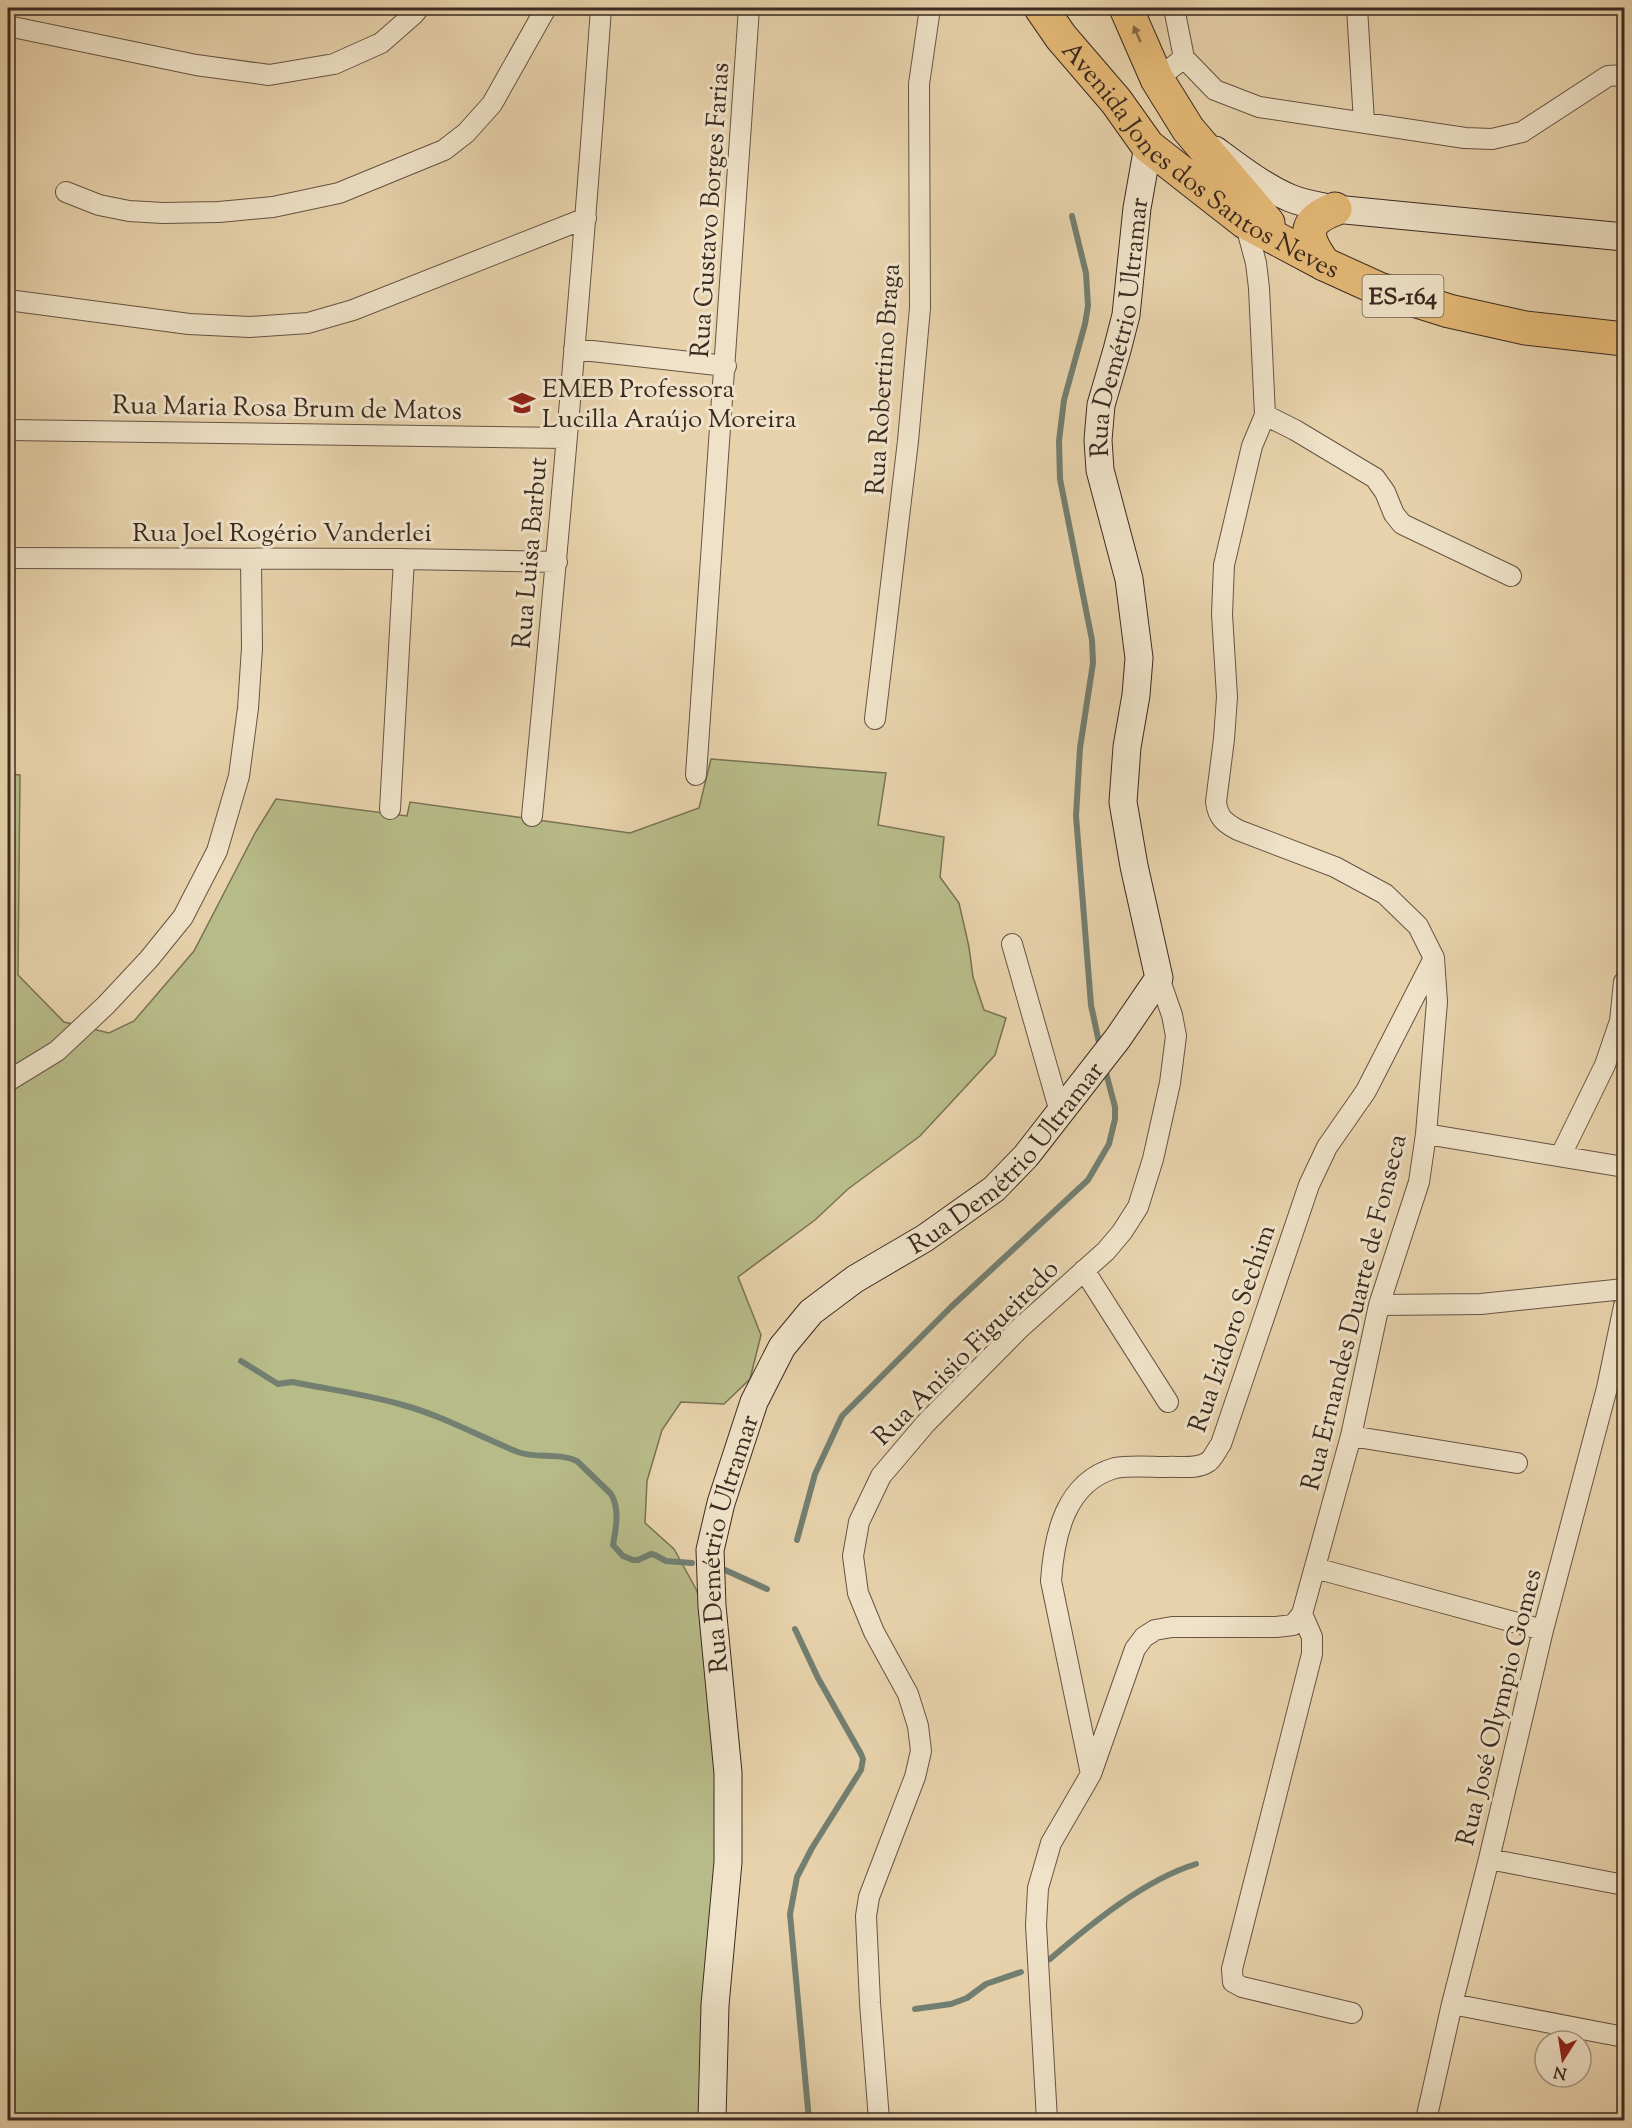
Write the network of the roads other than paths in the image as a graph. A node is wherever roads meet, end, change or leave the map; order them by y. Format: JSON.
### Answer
{"nodes":[{"id":1,"x":419,"y":8,"type":"edge"},
{"id":2,"x":546,"y":8,"type":"edge"},
{"id":3,"x":601,"y":8,"type":"edge"},
{"id":4,"x":749,"y":8,"type":"edge"},
{"id":5,"x":930,"y":8,"type":"edge"},
{"id":6,"x":1041,"y":8,"type":"edge"},
{"id":7,"x":1126,"y":8,"type":"edge"},
{"id":8,"x":1174,"y":8,"type":"edge"},
{"id":9,"x":1357,"y":8,"type":"edge"},
{"id":10,"x":8,"y":26,"type":"edge"},
{"id":11,"x":1184,"y":58,"type":"junction"},
{"id":12,"x":1624,"y":75,"type":"edge"},
{"id":13,"x":1157,"y":79,"type":"junction"},
{"id":14,"x":1116,"y":101,"type":"junction"},
{"id":15,"x":1364,"y":122,"type":"junction"},
{"id":16,"x":1188,"y":129,"type":"junction"},
{"id":17,"x":1148,"y":146,"type":"junction"},
{"id":18,"x":1237,"y":187,"type":"junction"},
{"id":19,"x":66,"y":192,"type":"dead end"},
{"id":20,"x":1289,"y":197,"type":"junction"},
{"id":21,"x":1335,"y":209,"type":"junction"},
{"id":22,"x":586,"y":218,"type":"junction"},
{"id":23,"x":1245,"y":222,"type":"junction"},
{"id":24,"x":1624,"y":237,"type":"edge"},
{"id":25,"x":1287,"y":245,"type":"junction"},
{"id":26,"x":1324,"y":264,"type":"junction"},
{"id":27,"x":8,"y":300,"type":"edge"},
{"id":28,"x":1624,"y":339,"type":"edge"},
{"id":29,"x":574,"y":349,"type":"junction"},
{"id":30,"x":726,"y":366,"type":"junction"},
{"id":31,"x":1265,"y":415,"type":"junction"},
{"id":32,"x":8,"y":430,"type":"edge"},
{"id":33,"x":566,"y":438,"type":"junction"},
{"id":34,"x":8,"y":558,"type":"edge"},
{"id":35,"x":404,"y":559,"type":"junction"},
{"id":36,"x":251,"y":560,"type":"junction"},
{"id":37,"x":557,"y":562,"type":"junction"},
{"id":38,"x":1511,"y":576,"type":"dead end"},
{"id":39,"x":875,"y":719,"type":"dead end"},
{"id":40,"x":696,"y":775,"type":"dead end"},
{"id":41,"x":390,"y":809,"type":"dead end"},
{"id":42,"x":532,"y":816,"type":"dead end"},
{"id":43,"x":1012,"y":944,"type":"dead end"},
{"id":44,"x":1434,"y":958,"type":"junction"},
{"id":45,"x":1159,"y":978,"type":"junction"},
{"id":46,"x":1624,"y":982,"type":"edge"},
{"id":47,"x":8,"y":1081,"type":"edge"},
{"id":48,"x":1060,"y":1112,"type":"junction"},
{"id":49,"x":1426,"y":1134,"type":"junction"},
{"id":50,"x":1561,"y":1155,"type":"junction"},
{"id":51,"x":1624,"y":1167,"type":"edge"},
{"id":52,"x":1084,"y":1270,"type":"junction"},
{"id":53,"x":1624,"y":1289,"type":"edge"},
{"id":54,"x":1378,"y":1305,"type":"junction"},
{"id":55,"x":1624,"y":1306,"type":"edge"},
{"id":56,"x":1168,"y":1402,"type":"dead end"},
{"id":57,"x":1351,"y":1436,"type":"junction"},
{"id":58,"x":1517,"y":1462,"type":"dead end"},
{"id":59,"x":1315,"y":1568,"type":"junction"},
{"id":60,"x":1302,"y":1614,"type":"junction"},
{"id":61,"x":1544,"y":1630,"type":"junction"},
{"id":62,"x":1091,"y":1774,"type":"junction"},
{"id":63,"x":1489,"y":1859,"type":"junction"},
{"id":64,"x":1624,"y":1885,"type":"edge"},
{"id":65,"x":1452,"y":2004,"type":"junction"},
{"id":66,"x":1352,"y":2013,"type":"dead end"},
{"id":67,"x":1624,"y":2037,"type":"edge"},
{"id":68,"x":712,"y":2121,"type":"edge"},
{"id":69,"x":879,"y":2121,"type":"edge"},
{"id":70,"x":1047,"y":2121,"type":"edge"},
{"id":71,"x":1426,"y":2121,"type":"edge"}],
"edges":[{"from":1,"to":10,"type":"street"},
{"from":2,"to":19,"type":"street"},
{"from":3,"to":22,"type":"street","name":"Rua Luisa Barbut"},
{"from":4,"to":30,"type":"street","name":"Rua Gustavo Borges Farias"},
{"from":5,"to":39,"type":"street","name":"Rua Robertino Braga"},
{"from":6,"to":14,"type":"highway","name":"Avenida Jones dos Santos Neves","number":"ES-164"},
{"from":13,"to":7,"type":"highway","number":"ES-164","one_way":true},
{"from":8,"to":11,"type":"street"},
{"from":9,"to":15,"type":"street"},
{"from":11,"to":13,"type":"street"},
{"from":11,"to":15,"type":"street"},
{"from":12,"to":15,"type":"street"},
{"from":13,"to":16,"type":"highway","number":"ES-164"},
{"from":14,"to":17,"type":"highway","name":"Avenida Jones dos Santos Neves","number":"ES-164"},
{"from":14,"to":18,"type":"highway"},
{"from":16,"to":18,"type":"highway","number":"ES-164"},
{"from":16,"to":20,"type":"street"},
{"from":17,"to":23,"type":"highway","name":"Avenida Jones dos Santos Neves","number":"ES-164"},
{"from":17,"to":45,"type":"street","name":"Rua Demétrio Ultramar"},
{"from":18,"to":20,"type":"street"},
{"from":18,"to":25,"type":"highway","number":"ES-164"},
{"from":20,"to":21,"type":"street"},
{"from":21,"to":24,"type":"street"},
{"from":21,"to":26,"type":"highway"},
{"from":22,"to":27,"type":"street"},
{"from":22,"to":29,"type":"street","name":"Rua Luisa Barbut"},
{"from":23,"to":25,"type":"highway","name":"Avenida Jones dos Santos Neves","number":"ES-164"},
{"from":23,"to":31,"type":"street","name":"Rua Ernandes Duarte de Fonseca"},
{"from":25,"to":26,"type":"highway","name":"Avenida Jones dos Santos Neves","number":"ES-164"},
{"from":26,"to":28,"type":"highway","name":"Avenida Jones dos Santos Neves","number":"ES-164"},
{"from":29,"to":30,"type":"street"},
{"from":29,"to":33,"type":"street","name":"Rua Luisa Barbut"},
{"from":30,"to":40,"type":"street","name":"Rua Gustavo Borges Farias"},
{"from":31,"to":38,"type":"street"},
{"from":31,"to":44,"type":"street","name":"Rua Ernandes Duarte de Fonseca"},
{"from":32,"to":33,"type":"street","name":"Rua Maria Rosa Brum de Matos"},
{"from":33,"to":37,"type":"street","name":"Rua Luisa Barbut"},
{"from":34,"to":36,"type":"street","name":"Rua Joel Rogério Vanderlei"},
{"from":35,"to":36,"type":"street","name":"Rua Joel Rogério Vanderlei"},
{"from":35,"to":37,"type":"street","name":"Rua Joel Rogério Vanderlei"},
{"from":35,"to":41,"type":"street"},
{"from":36,"to":47,"type":"street"},
{"from":37,"to":42,"type":"street","name":"Rua Luisa Barbut"},
{"from":43,"to":48,"type":"street"},
{"from":44,"to":49,"type":"street","name":"Rua Ernandes Duarte de Fonseca"},
{"from":44,"to":62,"type":"street","name":"Rua Izidoro Sechim"},
{"from":45,"to":48,"type":"street","name":"Rua Demétrio Ultramar"},
{"from":45,"to":52,"type":"street","name":"Rua Anisio Figueiredo"},
{"from":46,"to":50,"type":"street"},
{"from":48,"to":68,"type":"street","name":"Rua Demétrio Ultramar"},
{"from":49,"to":50,"type":"street"},
{"from":49,"to":54,"type":"street","name":"Rua Ernandes Duarte de Fonseca"},
{"from":50,"to":51,"type":"street"},
{"from":52,"to":56,"type":"street"},
{"from":52,"to":69,"type":"street","name":"Rua Anisio Figueiredo"},
{"from":53,"to":54,"type":"street"},
{"from":54,"to":57,"type":"street","name":"Rua Ernandes Duarte de Fonseca"},
{"from":55,"to":61,"type":"street","name":"Rua José Olympio Gomes"},
{"from":57,"to":58,"type":"street"},
{"from":57,"to":59,"type":"street","name":"Rua Ernandes Duarte de Fonseca"},
{"from":59,"to":60,"type":"street","name":"Rua Ernandes Duarte de Fonseca"},
{"from":59,"to":61,"type":"street"},
{"from":60,"to":62,"type":"street"},
{"from":60,"to":66,"type":"street"},
{"from":61,"to":63,"type":"street","name":"Rua José Olympio Gomes"},
{"from":62,"to":70,"type":"street"},
{"from":63,"to":64,"type":"street"},
{"from":63,"to":65,"type":"street","name":"Rua José Olympio Gomes"},
{"from":65,"to":67,"type":"street"},
{"from":65,"to":71,"type":"street","name":"Rua José Olympio Gomes"}]}
